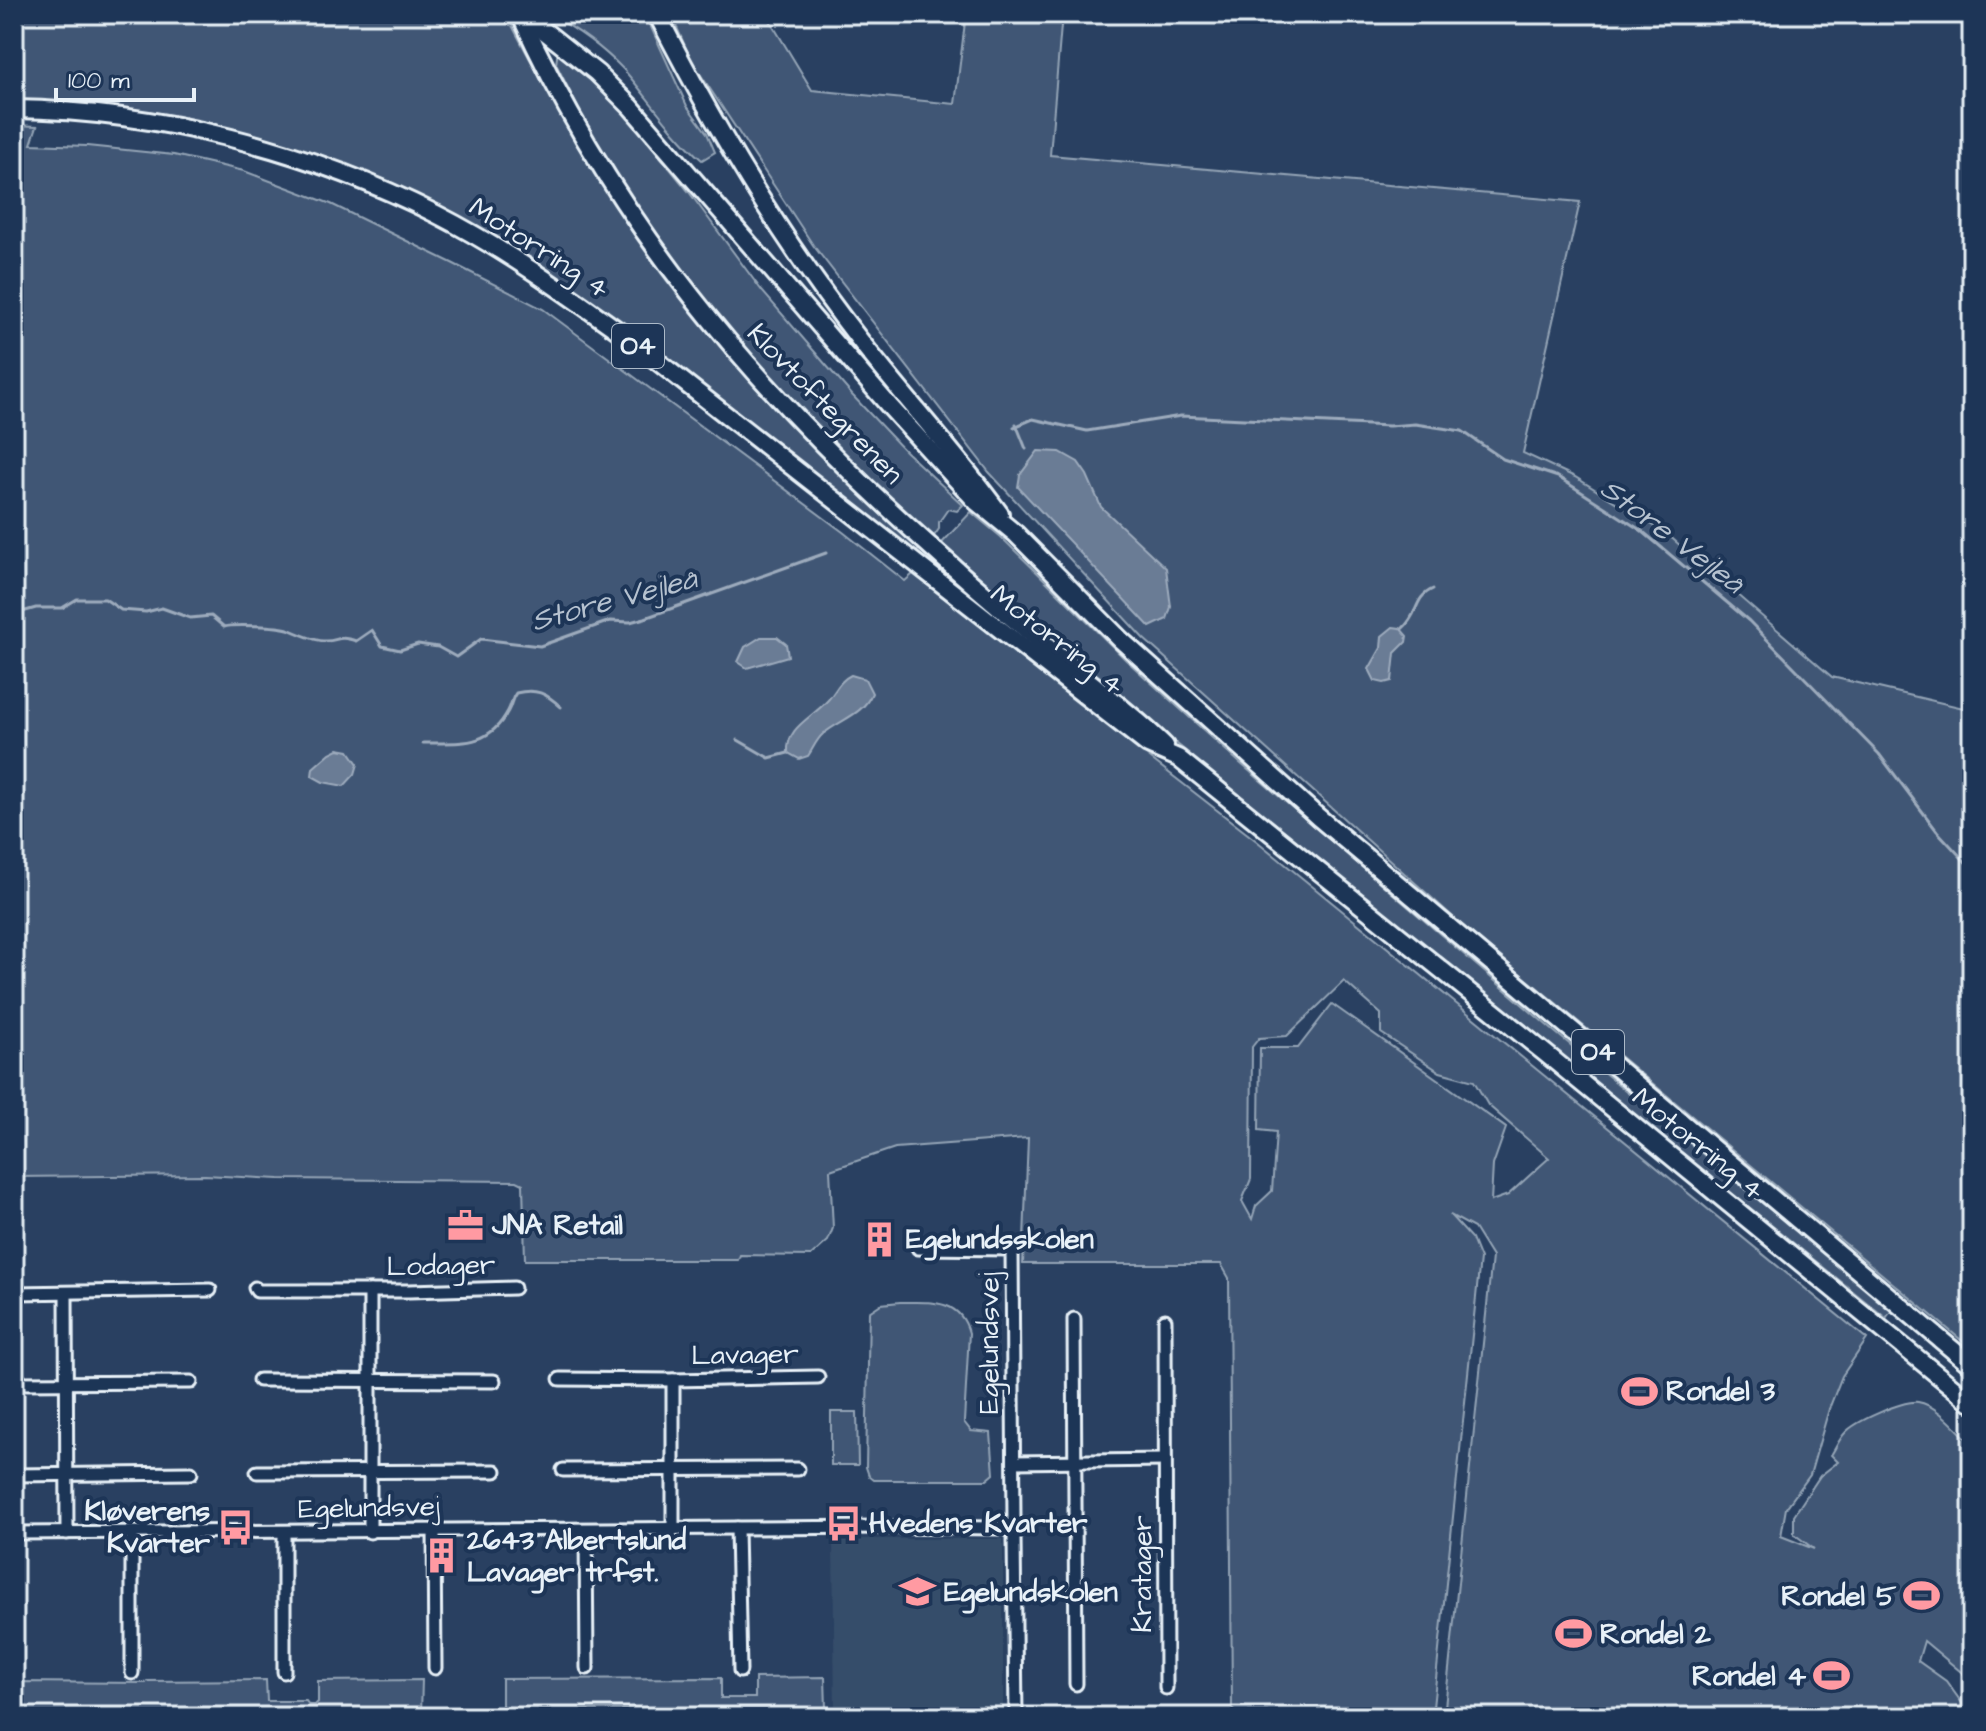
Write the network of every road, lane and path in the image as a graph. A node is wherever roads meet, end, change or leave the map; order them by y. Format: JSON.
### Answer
{"nodes":[{"id":1,"x":522,"y":14,"type":"edge"},
{"id":2,"x":657,"y":14,"type":"edge"},
{"id":3,"x":14,"y":109,"type":"edge"},
{"id":4,"x":1016,"y":534,"type":"junction"},
{"id":5,"x":1178,"y":758,"type":"junction"},
{"id":6,"x":918,"y":1248,"type":"dead end"},
{"id":7,"x":255,"y":1288,"type":"dead end"},
{"id":8,"x":514,"y":1288,"type":"dead end"},
{"id":9,"x":210,"y":1290,"type":"dead end"},
{"id":10,"x":370,"y":1291,"type":"junction"},
{"id":11,"x":14,"y":1293,"type":"edge"},
{"id":12,"x":66,"y":1293,"type":"junction"},
{"id":13,"x":1074,"y":1319,"type":"dead end"},
{"id":14,"x":1165,"y":1320,"type":"dead end"},
{"id":15,"x":1972,"y":1366,"type":"edge"},
{"id":16,"x":818,"y":1377,"type":"dead end"},
{"id":17,"x":560,"y":1379,"type":"dead end"},
{"id":18,"x":259,"y":1380,"type":"dead end"},
{"id":19,"x":673,"y":1380,"type":"junction"},
{"id":20,"x":494,"y":1381,"type":"dead end"},
{"id":21,"x":191,"y":1382,"type":"dead end"},
{"id":22,"x":369,"y":1382,"type":"junction"},
{"id":23,"x":14,"y":1383,"type":"edge"},
{"id":24,"x":67,"y":1384,"type":"junction"},
{"id":25,"x":1972,"y":1403,"type":"edge"},
{"id":26,"x":1165,"y":1460,"type":"junction"},
{"id":27,"x":1075,"y":1461,"type":"junction"},
{"id":28,"x":1014,"y":1462,"type":"junction"},
{"id":29,"x":798,"y":1469,"type":"dead end"},
{"id":30,"x":563,"y":1470,"type":"dead end"},
{"id":31,"x":495,"y":1471,"type":"dead end"},
{"id":32,"x":674,"y":1471,"type":"junction"},
{"id":33,"x":257,"y":1472,"type":"dead end"},
{"id":34,"x":191,"y":1473,"type":"dead end"},
{"id":35,"x":370,"y":1473,"type":"junction"},
{"id":36,"x":14,"y":1475,"type":"edge"},
{"id":37,"x":67,"y":1475,"type":"junction"},
{"id":38,"x":737,"y":1528,"type":"junction"},
{"id":39,"x":586,"y":1530,"type":"junction"},
{"id":40,"x":673,"y":1530,"type":"junction"},
{"id":41,"x":1011,"y":1530,"type":"junction"},
{"id":42,"x":434,"y":1531,"type":"junction"},
{"id":43,"x":132,"y":1532,"type":"junction"},
{"id":44,"x":370,"y":1532,"type":"junction"},
{"id":45,"x":14,"y":1533,"type":"edge"},
{"id":46,"x":67,"y":1533,"type":"junction"},
{"id":47,"x":284,"y":1533,"type":"junction"},
{"id":48,"x":435,"y":1668,"type":"dead end"},
{"id":49,"x":587,"y":1668,"type":"dead end"},
{"id":50,"x":740,"y":1671,"type":"dead end"},
{"id":51,"x":284,"y":1672,"type":"dead end"},
{"id":52,"x":132,"y":1673,"type":"dead end"},
{"id":53,"x":1076,"y":1684,"type":"dead end"},
{"id":54,"x":1166,"y":1688,"type":"dead end"},
{"id":55,"x":1016,"y":1717,"type":"edge"}],
"edges":[{"from":1,"to":4,"type":"highway","name":"Motorring 4","number":"O4"},
{"from":1,"to":5,"type":"highway","name":"Klovtoftegrenen"},
{"from":2,"to":4,"type":"highway","name":"Klovtoftegrenen"},
{"from":3,"to":5,"type":"highway","name":"Motorring 4","number":"O4"},
{"from":4,"to":15,"type":"highway","name":"Motorring 4","number":"O4"},
{"from":5,"to":25,"type":"highway","name":"Motorring 4","number":"O4"},
{"from":6,"to":28,"type":"street","name":"Egelundsvej"},
{"from":7,"to":10,"type":"street","name":"Lodager"},
{"from":8,"to":10,"type":"street","name":"Lodager"},
{"from":9,"to":12,"type":"street"},
{"from":10,"to":22,"type":"street","name":"Lodager"},
{"from":11,"to":12,"type":"street"},
{"from":12,"to":24,"type":"street"},
{"from":13,"to":27,"type":"street"},
{"from":14,"to":26,"type":"street","name":"Kratager"},
{"from":16,"to":19,"type":"street","name":"Lavager"},
{"from":17,"to":19,"type":"street","name":"Lavager"},
{"from":18,"to":22,"type":"street"},
{"from":19,"to":32,"type":"street","name":"Lavager"},
{"from":20,"to":22,"type":"street"},
{"from":21,"to":24,"type":"street"},
{"from":22,"to":35,"type":"street","name":"Lodager"},
{"from":23,"to":24,"type":"street"},
{"from":24,"to":37,"type":"street"},
{"from":26,"to":27,"type":"street"},
{"from":26,"to":54,"type":"street","name":"Kratager"},
{"from":27,"to":28,"type":"street"},
{"from":27,"to":53,"type":"street"},
{"from":28,"to":41,"type":"street","name":"Egelundsvej"},
{"from":29,"to":32,"type":"street"},
{"from":30,"to":32,"type":"street"},
{"from":31,"to":35,"type":"street"},
{"from":32,"to":40,"type":"street","name":"Lavager"},
{"from":33,"to":35,"type":"street"},
{"from":34,"to":37,"type":"street"},
{"from":35,"to":44,"type":"street","name":"Lodager"},
{"from":36,"to":37,"type":"street"},
{"from":37,"to":46,"type":"street"},
{"from":38,"to":40,"type":"street","name":"Egelundsvej"},
{"from":38,"to":41,"type":"street","name":"Egelundsvej"},
{"from":38,"to":50,"type":"street"},
{"from":39,"to":40,"type":"street","name":"Egelundsvej"},
{"from":39,"to":42,"type":"street","name":"Egelundsvej"},
{"from":39,"to":49,"type":"street"},
{"from":41,"to":55,"type":"street","name":"Egelundsvej"},
{"from":42,"to":44,"type":"street","name":"Egelundsvej"},
{"from":42,"to":48,"type":"street"},
{"from":43,"to":46,"type":"street","name":"Egelundsvej"},
{"from":43,"to":47,"type":"street","name":"Egelundsvej"},
{"from":43,"to":52,"type":"street"},
{"from":44,"to":47,"type":"street","name":"Egelundsvej"},
{"from":45,"to":46,"type":"street","name":"Egelundsvej"},
{"from":47,"to":51,"type":"street"}]}
